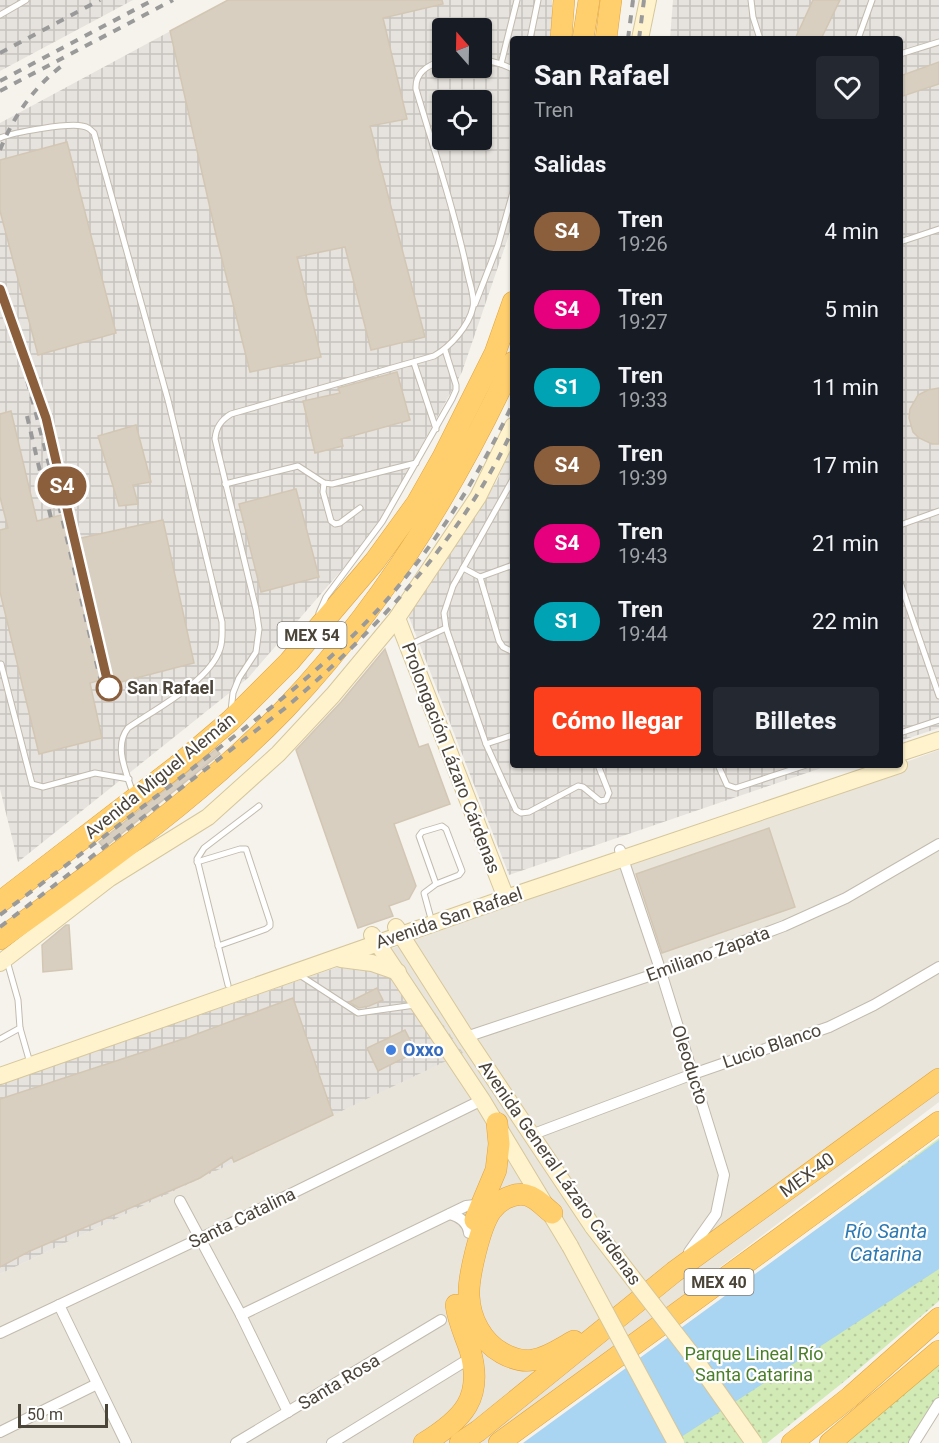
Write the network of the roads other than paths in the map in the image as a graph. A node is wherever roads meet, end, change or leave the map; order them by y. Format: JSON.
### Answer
{"nodes":[{"id":1,"x":26,"y":0,"type":"edge"},
{"id":2,"x":517,"y":0,"type":"edge"},
{"id":3,"x":538,"y":0,"type":"edge"},
{"id":4,"x":564,"y":0,"type":"edge"},
{"id":5,"x":589,"y":0,"type":"edge"},
{"id":6,"x":611,"y":0,"type":"edge"},
{"id":7,"x":648,"y":0,"type":"edge"},
{"id":8,"x":752,"y":0,"type":"edge"},
{"id":9,"x":872,"y":0,"type":"edge"},
{"id":10,"x":0,"y":15,"type":"edge"},
{"id":11,"x":531,"y":36,"type":"edge"},
{"id":12,"x":561,"y":36,"type":"edge"},
{"id":13,"x":583,"y":36,"type":"edge"},
{"id":14,"x":606,"y":36,"type":"edge"},
{"id":15,"x":641,"y":36,"type":"edge"},
{"id":16,"x":759,"y":36,"type":"edge"},
{"id":17,"x":859,"y":36,"type":"edge"},
{"id":18,"x":939,"y":42,"type":"edge"},
{"id":19,"x":903,"y":53,"type":"edge"},
{"id":20,"x":492,"y":62,"type":"edge"},
{"id":21,"x":501,"y":64,"type":"junction"},
{"id":22,"x":432,"y":65,"type":"edge"},
{"id":23,"x":510,"y":68,"type":"edge"},
{"id":24,"x":0,"y":138,"type":"edge"},
{"id":25,"x":510,"y":203,"type":"edge"},
{"id":26,"x":939,"y":229,"type":"edge"},
{"id":27,"x":903,"y":241,"type":"edge"},
{"id":28,"x":474,"y":305,"type":"junction"},
{"id":29,"x":510,"y":310,"type":"edge"},
{"id":30,"x":445,"y":350,"type":"junction"},
{"id":31,"x":414,"y":363,"type":"junction"},
{"id":32,"x":510,"y":369,"type":"edge"},
{"id":33,"x":436,"y":429,"type":"junction"},
{"id":34,"x":510,"y":432,"type":"edge"},
{"id":35,"x":416,"y":464,"type":"junction"},
{"id":36,"x":225,"y":483,"type":"junction"},
{"id":37,"x":324,"y":483,"type":"junction"},
{"id":38,"x":510,"y":484,"type":"edge"},
{"id":39,"x":360,"y":508,"type":"dead end"},
{"id":40,"x":939,"y":511,"type":"edge"},
{"id":41,"x":903,"y":524,"type":"edge"},
{"id":42,"x":510,"y":566,"type":"edge"},
{"id":43,"x":463,"y":568,"type":"junction"},
{"id":44,"x":480,"y":577,"type":"junction"},
{"id":45,"x":903,"y":595,"type":"edge"},
{"id":46,"x":397,"y":618,"type":"junction"},
{"id":47,"x":446,"y":628,"type":"junction"},
{"id":48,"x":312,"y":635,"type":"junction"},
{"id":49,"x":407,"y":645,"type":"junction"},
{"id":50,"x":510,"y":650,"type":"edge"},
{"id":51,"x":1,"y":664,"type":"edge"},
{"id":52,"x":939,"y":696,"type":"edge"},
{"id":53,"x":230,"y":720,"type":"junction"},
{"id":54,"x":939,"y":720,"type":"edge"},
{"id":55,"x":903,"y":732,"type":"edge"},
{"id":56,"x":510,"y":736,"type":"edge"},
{"id":57,"x":939,"y":740,"type":"edge"},
{"id":58,"x":486,"y":744,"type":"junction"},
{"id":59,"x":903,"y":752,"type":"edge"},
{"id":60,"x":939,"y":752,"type":"edge"},
{"id":61,"x":903,"y":764,"type":"edge"},
{"id":62,"x":599,"y":768,"type":"edge"},
{"id":63,"x":719,"y":768,"type":"edge"},
{"id":64,"x":797,"y":768,"type":"edge"},
{"id":65,"x":858,"y":768,"type":"edge"},
{"id":66,"x":891,"y":768,"type":"edge"},
{"id":67,"x":131,"y":789,"type":"junction"},
{"id":68,"x":259,"y":806,"type":"dead end"},
{"id":69,"x":164,"y":817,"type":"junction"},
{"id":70,"x":939,"y":844,"type":"edge"},
{"id":71,"x":621,"y":854,"type":"junction"},
{"id":72,"x":197,"y":862,"type":"junction"},
{"id":73,"x":110,"y":878,"type":"junction"},
{"id":74,"x":436,"y":884,"type":"junction"},
{"id":75,"x":504,"y":894,"type":"junction"},
{"id":76,"x":8,"y":896,"type":"edge"},
{"id":77,"x":0,"y":908,"type":"edge"},
{"id":78,"x":434,"y":919,"type":"junction"},
{"id":79,"x":398,"y":931,"type":"junction"},
{"id":80,"x":375,"y":939,"type":"junction"},
{"id":81,"x":218,"y":946,"type":"junction"},
{"id":82,"x":2,"y":953,"type":"edge"},
{"id":83,"x":415,"y":957,"type":"junction"},
{"id":84,"x":334,"y":959,"type":"junction"},
{"id":85,"x":939,"y":966,"type":"edge"},
{"id":86,"x":398,"y":972,"type":"junction"},
{"id":87,"x":661,"y":972,"type":"junction"},
{"id":88,"x":296,"y":973,"type":"junction"},
{"id":89,"x":228,"y":985,"type":"junction"},
{"id":90,"x":419,"y":1005,"type":"junction"},
{"id":91,"x":20,"y":1028,"type":"junction"},
{"id":92,"x":466,"y":1037,"type":"junction"},
{"id":93,"x":0,"y":1039,"type":"edge"},
{"id":94,"x":30,"y":1060,"type":"junction"},
{"id":95,"x":0,"y":1066,"type":"edge"},
{"id":96,"x":693,"y":1074,"type":"junction"},
{"id":97,"x":0,"y":1076,"type":"edge"},
{"id":98,"x":939,"y":1079,"type":"edge"},
{"id":99,"x":482,"y":1100,"type":"junction"},
{"id":100,"x":939,"y":1122,"type":"edge"},
{"id":101,"x":497,"y":1123,"type":"junction"},
{"id":102,"x":531,"y":1135,"type":"junction"},
{"id":103,"x":180,"y":1201,"type":"dead end"},
{"id":104,"x":483,"y":1213,"type":"junction"},
{"id":105,"x":450,"y":1214,"type":"junction"},
{"id":106,"x":552,"y":1214,"type":"junction"},
{"id":107,"x":470,"y":1233,"type":"junction"},
{"id":108,"x":200,"y":1239,"type":"junction"},
{"id":109,"x":674,"y":1272,"type":"junction"},
{"id":110,"x":59,"y":1305,"type":"junction"},
{"id":111,"x":241,"y":1316,"type":"junction"},
{"id":112,"x":620,"y":1317,"type":"junction"},
{"id":113,"x":939,"y":1318,"type":"edge"},
{"id":114,"x":441,"y":1320,"type":"dead end"},
{"id":115,"x":0,"y":1333,"type":"edge"},
{"id":116,"x":939,"y":1351,"type":"edge"},
{"id":117,"x":472,"y":1357,"type":"junction"},
{"id":118,"x":97,"y":1384,"type":"junction"},
{"id":119,"x":939,"y":1403,"type":"edge"},
{"id":120,"x":288,"y":1412,"type":"junction"},
{"id":121,"x":0,"y":1432,"type":"edge"},
{"id":122,"x":126,"y":1443,"type":"edge"},
{"id":123,"x":236,"y":1443,"type":"edge"},
{"id":124,"x":332,"y":1443,"type":"edge"},
{"id":125,"x":424,"y":1443,"type":"edge"},
{"id":126,"x":460,"y":1443,"type":"edge"},
{"id":127,"x":499,"y":1443,"type":"edge"},
{"id":128,"x":675,"y":1443,"type":"edge"},
{"id":129,"x":754,"y":1443,"type":"edge"},
{"id":130,"x":792,"y":1443,"type":"edge"},
{"id":131,"x":830,"y":1443,"type":"edge"},
{"id":132,"x":914,"y":1443,"type":"edge"}],
"edges":[{"from":1,"to":10,"type":"lane"},
{"from":2,"to":21,"type":"lane"},
{"from":3,"to":11,"type":"lane"},
{"from":4,"to":12,"type":"highway"},
{"from":5,"to":13,"type":"highway"},
{"from":6,"to":14,"type":"highway"},
{"from":7,"to":15,"type":"street"},
{"from":8,"to":16,"type":"lane"},
{"from":9,"to":17,"type":"lane"},
{"from":18,"to":19,"type":"lane"},
{"from":20,"to":21,"type":"lane"},
{"from":21,"to":23,"type":"lane"},
{"from":22,"to":28,"type":"lane"},
{"from":24,"to":67,"type":"lane"},
{"from":25,"to":28,"type":"lane"},
{"from":26,"to":27,"type":"lane"},
{"from":28,"to":30,"type":"lane"},
{"from":29,"to":48,"type":"highway","name":"Avenida Miguel Alemán","number":"MEX 54"},
{"from":30,"to":31,"type":"lane"},
{"from":30,"to":33,"type":"lane"},
{"from":31,"to":33,"type":"lane"},
{"from":31,"to":36,"type":"lane"},
{"from":32,"to":69,"type":"highway","name":"Avenida Miguel Alemán","number":"MEX 54"},
{"from":33,"to":35,"type":"lane"},
{"from":34,"to":46,"type":"street"},
{"from":35,"to":37,"type":"lane"},
{"from":35,"to":48,"type":"lane"},
{"from":36,"to":37,"type":"lane"},
{"from":36,"to":53,"type":"lane"},
{"from":37,"to":39,"type":"lane"},
{"from":38,"to":43,"type":"lane"},
{"from":40,"to":41,"type":"lane"},
{"from":42,"to":44,"type":"lane"},
{"from":43,"to":44,"type":"lane"},
{"from":43,"to":47,"type":"lane"},
{"from":44,"to":50,"type":"lane"},
{"from":45,"to":52,"type":"lane"},
{"from":46,"to":49,"type":"street","name":"Prolongación Lázaro Cárdenas"},
{"from":46,"to":73,"type":"street"},
{"from":47,"to":49,"type":"lane"},
{"from":47,"to":58,"type":"lane"},
{"from":48,"to":53,"type":"highway","name":"Avenida Miguel Alemán","number":"MEX 54"},
{"from":49,"to":75,"type":"street","name":"Prolongación Lázaro Cárdenas"},
{"from":51,"to":67,"type":"lane"},
{"from":53,"to":67,"type":"highway","name":"Avenida Miguel Alemán","number":"MEX 54"},
{"from":54,"to":55,"type":"lane"},
{"from":56,"to":58,"type":"lane"},
{"from":57,"to":59,"type":"street"},
{"from":58,"to":62,"type":"lane"},
{"from":60,"to":61,"type":"street","name":"Avenida San Rafael"},
{"from":63,"to":64,"type":"lane"},
{"from":65,"to":71,"type":"street","name":"Avenida San Rafael"},
{"from":66,"to":71,"type":"street","name":"Avenida San Rafael"},
{"from":67,"to":76,"type":"highway","name":"Avenida Miguel Alemán","number":"MEX 54"},
{"from":68,"to":72,"type":"lane"},
{"from":69,"to":73,"type":"highway"},
{"from":69,"to":82,"type":"highway","name":"Avenida Miguel Alemán","number":"MEX 54"},
{"from":70,"to":87,"type":"street","name":"Emiliano Zapata"},
{"from":71,"to":75,"type":"street","name":"Avenida San Rafael"},
{"from":71,"to":87,"type":"street","name":"Oleoducto"},
{"from":72,"to":81,"type":"lane"},
{"from":72,"to":81,"type":"lane"},
{"from":73,"to":82,"type":"street"},
{"from":74,"to":74,"type":"lane"},
{"from":74,"to":78,"type":"lane"},
{"from":75,"to":78,"type":"street","name":"Avenida San Rafael"},
{"from":76,"to":77,"type":"highway","name":"Avenida Miguel Alemán"},
{"from":78,"to":79,"type":"street","name":"Avenida San Rafael"},
{"from":78,"to":83,"type":"street"},
{"from":79,"to":80,"type":"street","name":"Avenida San Rafael"},
{"from":79,"to":83,"type":"street","name":"Avenida General Lázaro Cárdenas"},
{"from":80,"to":84,"type":"street","name":"Avenida San Rafael"},
{"from":80,"to":86,"type":"street","name":"Avenida General Lázaro Cárdenas"},
{"from":80,"to":89,"type":"street","name":"Avenida San Rafael"},
{"from":81,"to":89,"type":"lane"},
{"from":82,"to":91,"type":"lane"},
{"from":83,"to":92,"type":"street","name":"Avenida General Lázaro Cárdenas"},
{"from":84,"to":86,"type":"street"},
{"from":84,"to":88,"type":"street","name":"Avenida San Rafael"},
{"from":85,"to":96,"type":"street","name":"Lucio Blanco"},
{"from":86,"to":90,"type":"street","name":"Avenida General Lázaro Cárdenas"},
{"from":87,"to":92,"type":"street","name":"Emiliano Zapata"},
{"from":87,"to":96,"type":"street","name":"Oleoducto"},
{"from":88,"to":90,"type":"lane"},
{"from":88,"to":94,"type":"street","name":"Avenida San Rafael"},
{"from":89,"to":94,"type":"street","name":"Avenida San Rafael"},
{"from":90,"to":99,"type":"street","name":"Avenida General Lázaro Cárdenas"},
{"from":91,"to":93,"type":"lane"},
{"from":91,"to":94,"type":"lane"},
{"from":92,"to":102,"type":"street","name":"Avenida General Lázaro Cárdenas"},
{"from":94,"to":95,"type":"street","name":"Avenida San Rafael"},
{"from":94,"to":97,"type":"street","name":"Avenida San Rafael"},
{"from":96,"to":102,"type":"street","name":"Lucio Blanco"},
{"from":96,"to":109,"type":"street","name":"Oleoducto"},
{"from":98,"to":109,"type":"highway","name":"MEX-40","number":"MEX 40"},
{"from":99,"to":101,"type":"street","name":"Avenida General Lázaro Cárdenas"},
{"from":99,"to":108,"type":"street","name":"Santa Catalina"},
{"from":100,"to":127,"type":"highway","number":"MEX 40"},
{"from":101,"to":104,"type":"highway"},
{"from":101,"to":106,"type":"street","name":"Avenida General Lázaro Cárdenas"},
{"from":102,"to":129,"type":"street","name":"Avenida General Lázaro Cárdenas","bridge":true},
{"from":103,"to":108,"type":"street"},
{"from":104,"to":105,"type":"street"},
{"from":104,"to":106,"type":"highway"},
{"from":104,"to":107,"type":"highway"},
{"from":104,"to":112,"type":"highway"},
{"from":105,"to":107,"type":"street"},
{"from":105,"to":111,"type":"street"},
{"from":106,"to":128,"type":"street","name":"Avenida General Lázaro Cárdenas","bridge":true},
{"from":107,"to":117,"type":"highway"},
{"from":108,"to":110,"type":"street","name":"Santa Catalina"},
{"from":108,"to":111,"type":"street"},
{"from":109,"to":112,"type":"highway","number":"MEX 40"},
{"from":110,"to":115,"type":"street","name":"Santa Catalina"},
{"from":110,"to":118,"type":"street"},
{"from":111,"to":120,"type":"street"},
{"from":112,"to":126,"type":"highway","number":"MEX 40"},
{"from":113,"to":130,"type":"highway"},
{"from":114,"to":120,"type":"street","name":"Santa Rosa"},
{"from":116,"to":131,"type":"highway"},
{"from":117,"to":124,"type":"street"},
{"from":117,"to":125,"type":"highway"},
{"from":118,"to":121,"type":"street"},
{"from":118,"to":122,"type":"street"},
{"from":119,"to":132,"type":"street"},
{"from":120,"to":123,"type":"street","name":"Santa Rosa"}]}
